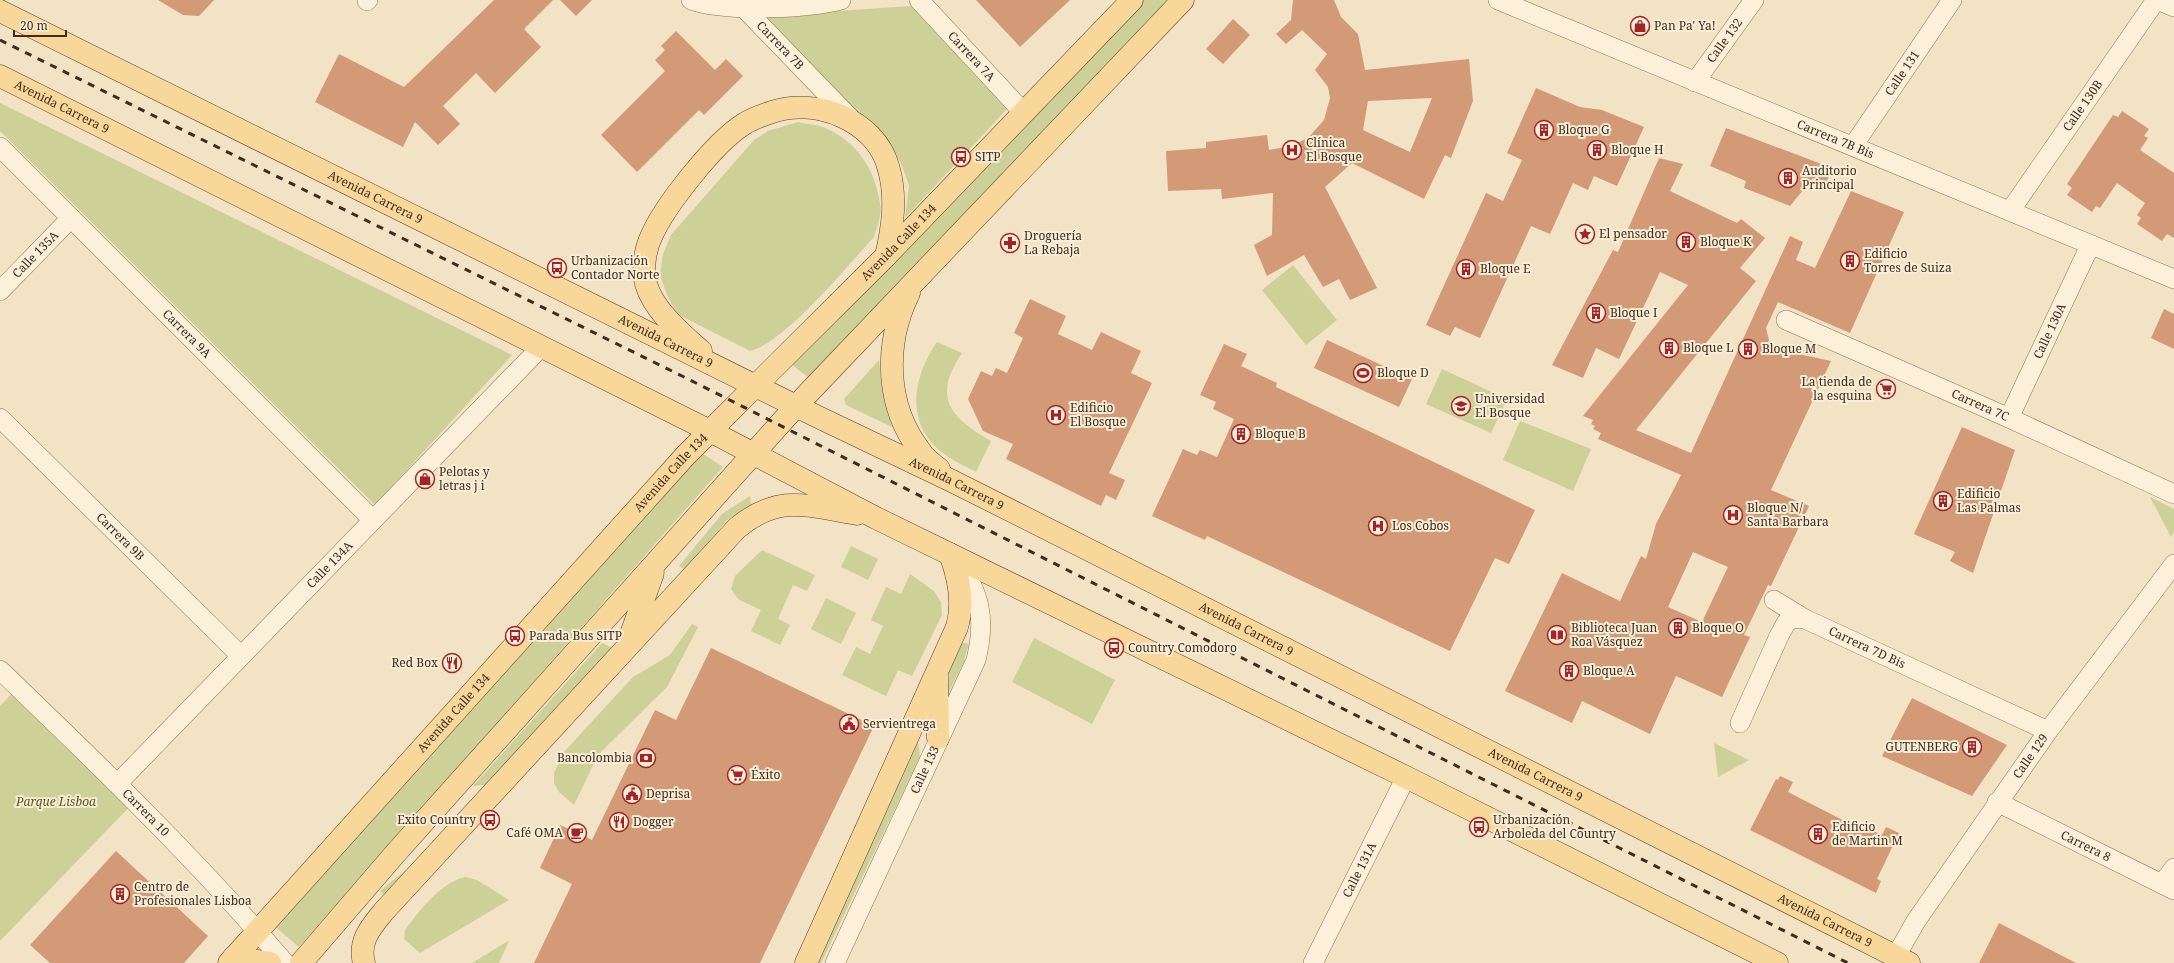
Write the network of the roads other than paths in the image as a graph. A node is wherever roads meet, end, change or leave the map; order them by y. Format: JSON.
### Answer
{"nodes":[{"id":1,"x":691,"y":0,"type":"edge"},
{"id":2,"x":841,"y":0,"type":"edge"},
{"id":3,"x":920,"y":0,"type":"edge"},
{"id":4,"x":1132,"y":0,"type":"edge"},
{"id":5,"x":1184,"y":0,"type":"edge"},
{"id":6,"x":1498,"y":0,"type":"edge"},
{"id":7,"x":1754,"y":0,"type":"edge"},
{"id":8,"x":1952,"y":0,"type":"edge"},
{"id":9,"x":2157,"y":0,"type":"edge"},
{"id":10,"x":2174,"y":7,"type":"edge"},
{"id":11,"x":744,"y":8,"type":"junction"},
{"id":12,"x":0,"y":11,"type":"edge"},
{"id":13,"x":0,"y":76,"type":"edge"},
{"id":14,"x":1695,"y":82,"type":"junction"},
{"id":15,"x":1024,"y":113,"type":"junction"},
{"id":16,"x":854,"y":122,"type":"junction"},
{"id":17,"x":0,"y":146,"type":"edge"},
{"id":18,"x":1853,"y":146,"type":"junction"},
{"id":19,"x":2010,"y":211,"type":"junction"},
{"id":20,"x":72,"y":218,"type":"junction"},
{"id":21,"x":2092,"y":245,"type":"junction"},
{"id":22,"x":886,"y":256,"type":"junction"},
{"id":23,"x":2173,"y":276,"type":"edge"},
{"id":24,"x":914,"y":283,"type":"junction"},
{"id":25,"x":0,"y":291,"type":"edge"},
{"id":26,"x":1786,"y":320,"type":"dead end"},
{"id":27,"x":542,"y":346,"type":"junction"},
{"id":28,"x":720,"y":368,"type":"junction"},
{"id":29,"x":755,"y":386,"type":"junction"},
{"id":30,"x":796,"y":406,"type":"junction"},
{"id":31,"x":0,"y":418,"type":"edge"},
{"id":32,"x":2009,"y":418,"type":"junction"},
{"id":33,"x":710,"y":431,"type":"junction"},
{"id":34,"x":754,"y":453,"type":"junction"},
{"id":35,"x":952,"y":480,"type":"junction"},
{"id":36,"x":2174,"y":494,"type":"edge"},
{"id":37,"x":876,"y":518,"type":"junction"},
{"id":38,"x":373,"y":520,"type":"junction"},
{"id":39,"x":950,"y":554,"type":"junction"},
{"id":40,"x":658,"y":562,"type":"junction"},
{"id":41,"x":2174,"y":564,"type":"edge"},
{"id":42,"x":1774,"y":600,"type":"dead end"},
{"id":43,"x":1805,"y":619,"type":"junction"},
{"id":44,"x":626,"y":647,"type":"junction"},
{"id":45,"x":241,"y":656,"type":"junction"},
{"id":46,"x":0,"y":670,"type":"edge"},
{"id":47,"x":937,"y":672,"type":"junction"},
{"id":48,"x":1740,"y":723,"type":"dead end"},
{"id":49,"x":2048,"y":731,"type":"junction"},
{"id":50,"x":938,"y":738,"type":"junction"},
{"id":51,"x":1406,"y":777,"type":"junction"},
{"id":52,"x":118,"y":783,"type":"junction"},
{"id":53,"x":495,"y":790,"type":"junction"},
{"id":54,"x":1998,"y":802,"type":"junction"},
{"id":55,"x":394,"y":855,"type":"junction"},
{"id":56,"x":2174,"y":868,"type":"edge"},
{"id":57,"x":2168,"y":887,"type":"edge"},
{"id":58,"x":384,"y":911,"type":"junction"},
{"id":59,"x":258,"y":931,"type":"junction"},
{"id":60,"x":322,"y":939,"type":"junction"},
{"id":61,"x":1903,"y":959,"type":"edge"},
{"id":62,"x":232,"y":960,"type":"edge"},
{"id":63,"x":270,"y":963,"type":"edge"},
{"id":64,"x":285,"y":963,"type":"edge"},
{"id":65,"x":301,"y":963,"type":"edge"},
{"id":66,"x":320,"y":963,"type":"edge"},
{"id":67,"x":364,"y":963,"type":"edge"},
{"id":68,"x":806,"y":963,"type":"edge"},
{"id":69,"x":835,"y":963,"type":"edge"},
{"id":70,"x":1313,"y":963,"type":"edge"},
{"id":71,"x":1777,"y":963,"type":"edge"}],
"edges":[{"from":1,"to":11,"type":"street"},
{"from":2,"to":11,"type":"street"},
{"from":3,"to":15,"type":"street","name":"Carrera 7A"},
{"from":4,"to":15,"type":"main road","name":"Avenida Calle 134"},
{"from":5,"to":24,"type":"main road"},
{"from":6,"to":14,"type":"street","name":"Carrera 7B Bis"},
{"from":7,"to":14,"type":"street","name":"Calle 132"},
{"from":8,"to":18,"type":"street","name":"Calle 131"},
{"from":9,"to":10,"type":"street"},
{"from":9,"to":19,"type":"street","name":"Calle 130B"},
{"from":11,"to":16,"type":"street","name":"Carrera 7B"},
{"from":12,"to":28,"type":"main road","name":"Avenida Carrera 9"},
{"from":13,"to":27,"type":"main road","name":"Avenida Carrera 9"},
{"from":14,"to":18,"type":"street","name":"Carrera 7B Bis"},
{"from":15,"to":22,"type":"main road","name":"Avenida Calle 134"},
{"from":16,"to":22,"type":"main road"},
{"from":16,"to":28,"type":"main road"},
{"from":17,"to":20,"type":"street","name":"Carrera 9A"},
{"from":18,"to":19,"type":"street","name":"Carrera 7B Bis"},
{"from":19,"to":21,"type":"street","name":"Carrera 7B Bis"},
{"from":20,"to":25,"type":"street","name":"Calle 135A"},
{"from":20,"to":38,"type":"street","name":"Carrera 9A"},
{"from":21,"to":23,"type":"street","name":"Carrera 7B Bis"},
{"from":21,"to":32,"type":"street","name":"Calle 130A"},
{"from":22,"to":29,"type":"main road","name":"Avenida Calle 134"},
{"from":24,"to":30,"type":"main road"},
{"from":24,"to":35,"type":"main road"},
{"from":26,"to":32,"type":"street","name":"Carrera 7C"},
{"from":27,"to":33,"type":"main road","name":"Avenida Carrera 9"},
{"from":27,"to":38,"type":"street","name":"Calle 134A"},
{"from":28,"to":29,"type":"main road","name":"Avenida Carrera 9"},
{"from":29,"to":30,"type":"main road","name":"Avenida Carrera 9"},
{"from":29,"to":33,"type":"main road","name":"Avenida Calle 134"},
{"from":30,"to":34,"type":"main road"},
{"from":30,"to":35,"type":"main road","name":"Avenida Carrera 9"},
{"from":31,"to":45,"type":"street","name":"Carrera 9B"},
{"from":32,"to":36,"type":"street","name":"Carrera 7C"},
{"from":33,"to":34,"type":"main road","name":"Avenida Carrera 9"},
{"from":33,"to":59,"type":"main road","name":"Avenida Calle 134"},
{"from":34,"to":37,"type":"main road","name":"Avenida Carrera 9"},
{"from":34,"to":40,"type":"main road"},
{"from":35,"to":61,"type":"main road","name":"Avenida Carrera 9"},
{"from":37,"to":39,"type":"main road","name":"Avenida Carrera 9"},
{"from":37,"to":44,"type":"main road"},
{"from":38,"to":45,"type":"street","name":"Calle 134A"},
{"from":39,"to":47,"type":"main road"},
{"from":39,"to":50,"type":"street","name":"Calle 133"},
{"from":39,"to":51,"type":"main road","name":"Avenida Carrera 9"},
{"from":40,"to":44,"type":"main road"},
{"from":40,"to":55,"type":"main road"},
{"from":41,"to":49,"type":"street","name":"Calle 129"},
{"from":42,"to":43,"type":"street","name":"Carrera 7D Bis"},
{"from":43,"to":48,"type":"street"},
{"from":43,"to":49,"type":"street","name":"Carrera 7D Bis"},
{"from":44,"to":53,"type":"main road"},
{"from":45,"to":52,"type":"street","name":"Calle 134A"},
{"from":46,"to":52,"type":"street","name":"Carrera 10"},
{"from":47,"to":50,"type":"main road"},
{"from":47,"to":68,"type":"main road"},
{"from":49,"to":54,"type":"street","name":"Calle 129"},
{"from":50,"to":69,"type":"street","name":"Calle 133"},
{"from":51,"to":70,"type":"street","name":"Calle 131A"},
{"from":51,"to":71,"type":"main road","name":"Avenida Carrera 9"},
{"from":52,"to":59,"type":"street","name":"Carrera 10"},
{"from":53,"to":55,"type":"main road"},
{"from":53,"to":58,"type":"main road"},
{"from":54,"to":57,"type":"street","name":"Carrera 8"},
{"from":54,"to":61,"type":"street","name":"Calle 129"},
{"from":55,"to":60,"type":"main road"},
{"from":56,"to":57,"type":"street"},
{"from":58,"to":60,"type":"main road"},
{"from":58,"to":67,"type":"main road"},
{"from":59,"to":62,"type":"main road","name":"Avenida Calle 134"},
{"from":59,"to":64,"type":"street","name":"Carrera 10"},
{"from":60,"to":65,"type":"main road"},
{"from":60,"to":66,"type":"main road"},
{"from":62,"to":63,"type":"main road"}]}
